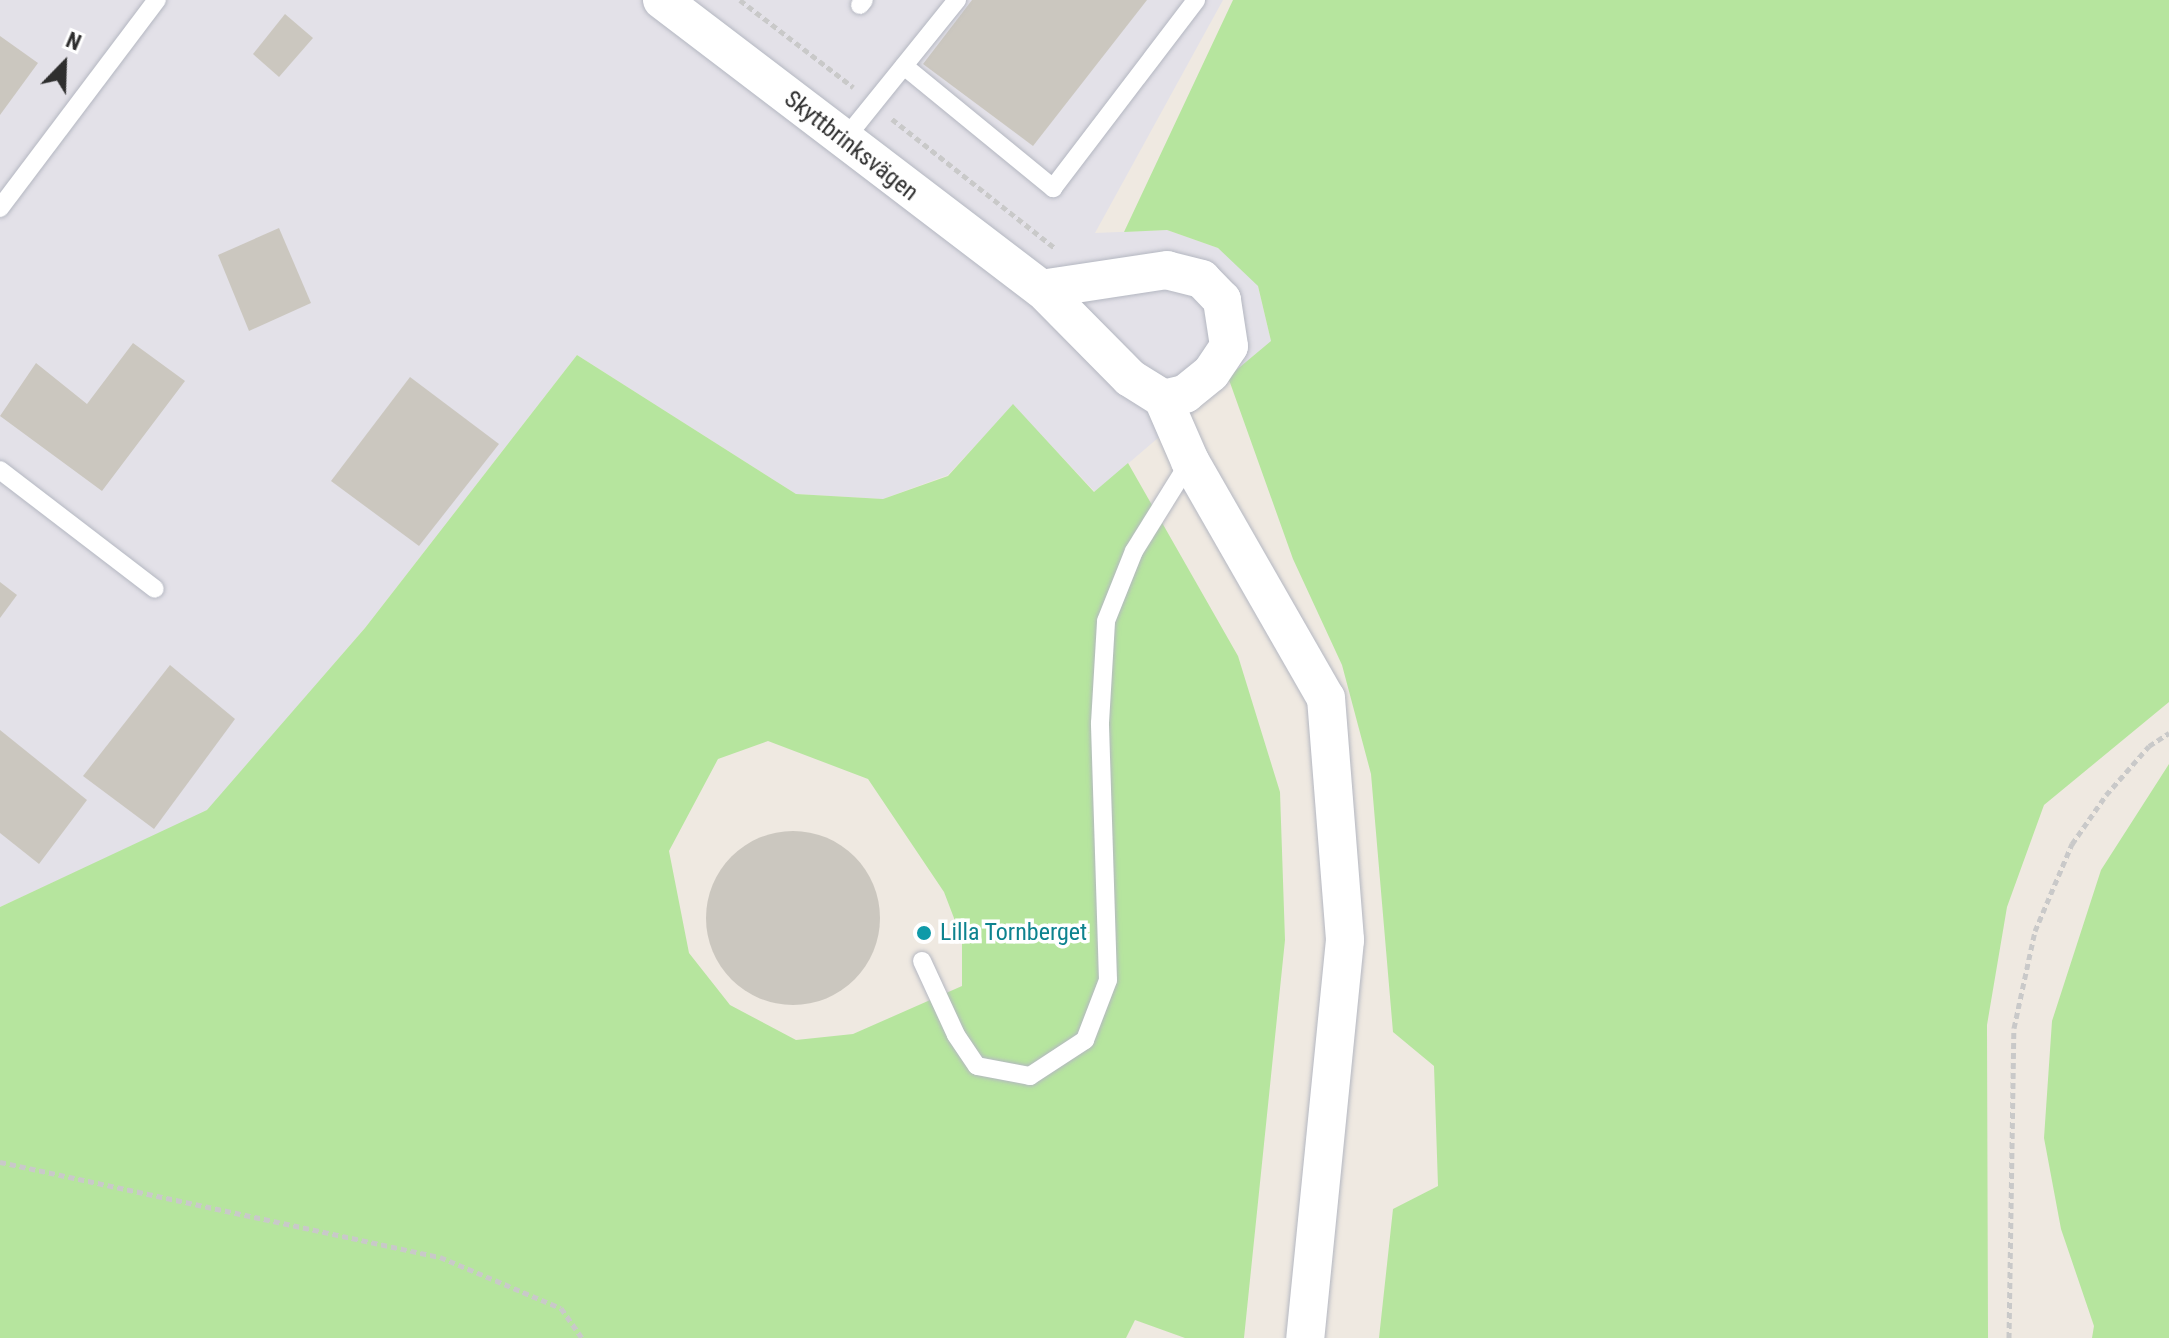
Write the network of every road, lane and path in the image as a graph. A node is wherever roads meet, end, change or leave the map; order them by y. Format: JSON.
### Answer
{"nodes":[{"id":1,"x":157,"y":0,"type":"edge"},
{"id":2,"x":662,"y":0,"type":"edge"},
{"id":3,"x":740,"y":0,"type":"edge"},
{"id":4,"x":957,"y":0,"type":"edge"},
{"id":5,"x":1196,"y":0,"type":"edge"},
{"id":6,"x":904,"y":66,"type":"junction"},
{"id":7,"x":873,"y":104,"type":"junction"},
{"id":8,"x":844,"y":140,"type":"junction"},
{"id":9,"x":0,"y":208,"type":"edge"},
{"id":10,"x":1096,"y":280,"type":"junction"},
{"id":11,"x":1042,"y":289,"type":"junction"},
{"id":12,"x":1163,"y":399,"type":"junction"},
{"id":13,"x":1190,"y":461,"type":"junction"},
{"id":14,"x":0,"y":470,"type":"edge"},
{"id":15,"x":155,"y":589,"type":"dead end"},
{"id":16,"x":2169,"y":733,"type":"edge"},
{"id":17,"x":922,"y":961,"type":"dead end"},
{"id":18,"x":0,"y":1162,"type":"edge"},
{"id":19,"x":582,"y":1338,"type":"edge"},
{"id":20,"x":1305,"y":1338,"type":"edge"},
{"id":21,"x":2009,"y":1338,"type":"edge"}],
"edges":[{"from":1,"to":9,"type":"lane"},
{"from":2,"to":8,"type":"street","name":"Skyttbrinksvägen"},
{"from":3,"to":7,"type":"path"},
{"from":4,"to":6,"type":"lane"},
{"from":5,"to":6,"type":"lane"},
{"from":6,"to":7,"type":"lane"},
{"from":7,"to":8,"type":"lane"},
{"from":7,"to":10,"type":"path"},
{"from":8,"to":11,"type":"street","name":"Skyttbrinksvägen"},
{"from":10,"to":11,"type":"street"},
{"from":10,"to":12,"type":"street"},
{"from":11,"to":12,"type":"street","name":"Skyttbrinksvägen"},
{"from":12,"to":13,"type":"street"},
{"from":13,"to":17,"type":"lane"},
{"from":13,"to":20,"type":"street"},
{"from":14,"to":15,"type":"lane"},
{"from":16,"to":21,"type":"path"},
{"from":18,"to":19,"type":"path"}]}
